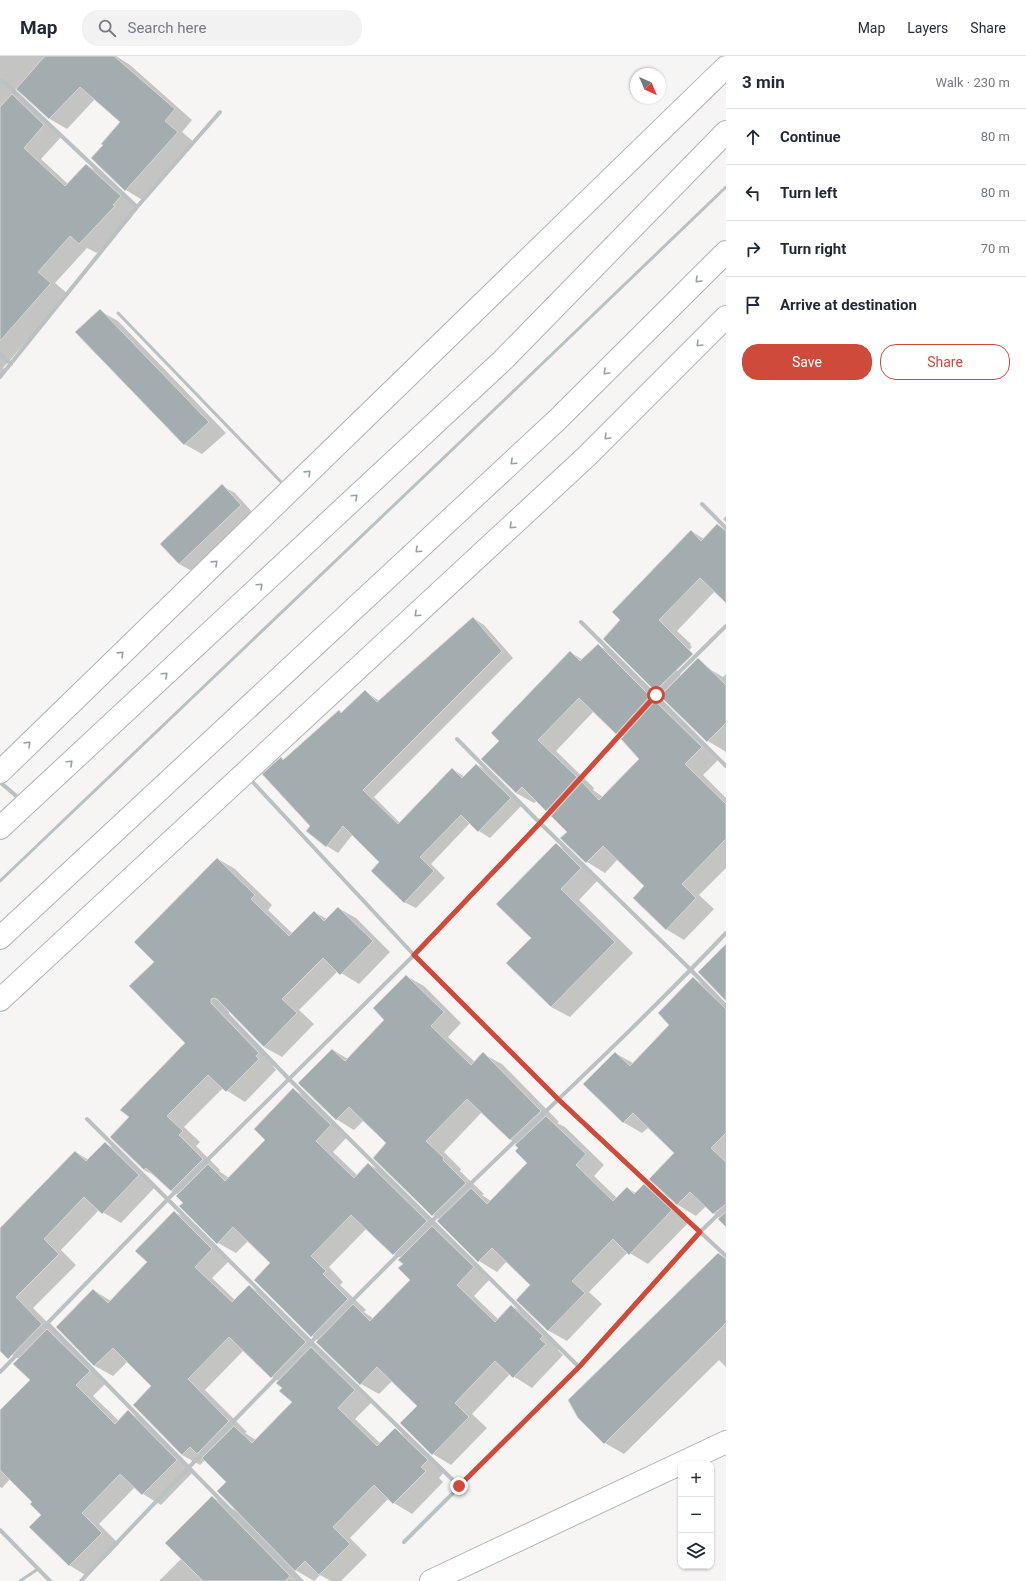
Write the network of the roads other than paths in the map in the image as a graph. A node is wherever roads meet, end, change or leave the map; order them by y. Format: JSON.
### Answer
{"nodes":[{"id":1,"x":726,"y":67,"type":"edge"},
{"id":2,"x":0,"y":82,"type":"edge"},
{"id":3,"x":220,"y":112,"type":"dead end"},
{"id":4,"x":726,"y":132,"type":"edge"},
{"id":5,"x":726,"y":187,"type":"edge"},
{"id":6,"x":137,"y":207,"type":"junction"},
{"id":7,"x":726,"y":252,"type":"edge"},
{"id":8,"x":118,"y":314,"type":"dead end"},
{"id":9,"x":726,"y":317,"type":"edge"},
{"id":10,"x":0,"y":354,"type":"edge"},
{"id":11,"x":11,"y":364,"type":"junction"},
{"id":12,"x":0,"y":377,"type":"edge"},
{"id":13,"x":290,"y":490,"type":"junction"},
{"id":14,"x":702,"y":504,"type":"dead end"},
{"id":15,"x":726,"y":528,"type":"edge"},
{"id":16,"x":581,"y":622,"type":"dead end"},
{"id":17,"x":726,"y":626,"type":"edge"},
{"id":18,"x":656,"y":695,"type":"junction"},
{"id":19,"x":457,"y":739,"type":"dead end"},
{"id":20,"x":726,"y":766,"type":"edge"},
{"id":21,"x":0,"y":772,"type":"edge"},
{"id":22,"x":245,"y":773,"type":"junction"},
{"id":23,"x":0,"y":782,"type":"edge"},
{"id":24,"x":26,"y":804,"type":"junction"},
{"id":25,"x":540,"y":823,"type":"junction"},
{"id":26,"x":0,"y":828,"type":"edge"},
{"id":27,"x":0,"y":881,"type":"edge"},
{"id":28,"x":726,"y":933,"type":"edge"},
{"id":29,"x":0,"y":938,"type":"edge"},
{"id":30,"x":414,"y":955,"type":"junction"},
{"id":31,"x":691,"y":970,"type":"junction"},
{"id":32,"x":0,"y":1000,"type":"edge"},
{"id":33,"x":214,"y":1001,"type":"dead end"},
{"id":34,"x":726,"y":1006,"type":"edge"},
{"id":35,"x":288,"y":1078,"type":"junction"},
{"id":36,"x":559,"y":1100,"type":"junction"},
{"id":37,"x":87,"y":1118,"type":"dead end"},
{"id":38,"x":168,"y":1199,"type":"junction"},
{"id":39,"x":726,"y":1207,"type":"edge"},
{"id":40,"x":432,"y":1221,"type":"junction"},
{"id":41,"x":700,"y":1232,"type":"junction"},
{"id":42,"x":726,"y":1256,"type":"edge"},
{"id":43,"x":48,"y":1324,"type":"junction"},
{"id":44,"x":311,"y":1342,"type":"junction"},
{"id":45,"x":579,"y":1367,"type":"junction"},
{"id":46,"x":0,"y":1372,"type":"edge"},
{"id":47,"x":726,"y":1442,"type":"edge"},
{"id":48,"x":189,"y":1466,"type":"junction"},
{"id":49,"x":459,"y":1486,"type":"junction"},
{"id":50,"x":0,"y":1530,"type":"edge"},
{"id":51,"x":404,"y":1542,"type":"dead end"},
{"id":52,"x":38,"y":1569,"type":"junction"},
{"id":53,"x":20,"y":1581,"type":"edge"},
{"id":54,"x":50,"y":1581,"type":"edge"},
{"id":55,"x":81,"y":1581,"type":"edge"},
{"id":56,"x":300,"y":1581,"type":"edge"},
{"id":57,"x":431,"y":1581,"type":"edge"}],
"edges":[{"from":13,"to":1,"type":"street","one_way":true},
{"from":2,"to":6,"type":"street"},
{"from":3,"to":6,"type":"street"},
{"from":24,"to":4,"type":"street","one_way":true},
{"from":5,"to":27,"type":"lane"},
{"from":6,"to":11,"type":"street"},
{"from":7,"to":29,"type":"street","one_way":true},
{"from":8,"to":13,"type":"lane"},
{"from":9,"to":22,"type":"street","one_way":true},
{"from":10,"to":11,"type":"street"},
{"from":11,"to":12,"type":"street"},
{"from":21,"to":13,"type":"street","one_way":true},
{"from":14,"to":15,"type":"street"},
{"from":16,"to":18,"type":"street"},
{"from":17,"to":18,"type":"street"},
{"from":18,"to":20,"type":"street"},
{"from":18,"to":25,"type":"street"},
{"from":19,"to":25,"type":"street"},
{"from":22,"to":30,"type":"street"},
{"from":22,"to":32,"type":"street"},
{"from":23,"to":24,"type":"street"},
{"from":24,"to":26,"type":"street"},
{"from":25,"to":30,"type":"street"},
{"from":25,"to":31,"type":"street"},
{"from":28,"to":31,"type":"street"},
{"from":30,"to":35,"type":"street"},
{"from":30,"to":36,"type":"street"},
{"from":31,"to":34,"type":"street"},
{"from":31,"to":36,"type":"street"},
{"from":33,"to":35,"type":"street"},
{"from":35,"to":38,"type":"street"},
{"from":35,"to":40,"type":"street"},
{"from":36,"to":40,"type":"street"},
{"from":36,"to":41,"type":"street"},
{"from":37,"to":38,"type":"street"},
{"from":38,"to":43,"type":"street"},
{"from":38,"to":44,"type":"street"},
{"from":39,"to":41,"type":"street"},
{"from":40,"to":44,"type":"street"},
{"from":40,"to":45,"type":"street"},
{"from":41,"to":42,"type":"street"},
{"from":41,"to":45,"type":"street"},
{"from":43,"to":46,"type":"street"},
{"from":43,"to":48,"type":"street"},
{"from":44,"to":48,"type":"street"},
{"from":44,"to":49,"type":"street"},
{"from":45,"to":49,"type":"street"},
{"from":47,"to":57,"type":"street"},
{"from":48,"to":55,"type":"street"},
{"from":48,"to":56,"type":"street"},
{"from":49,"to":51,"type":"street"},
{"from":50,"to":52,"type":"street"},
{"from":52,"to":53,"type":"lane"},
{"from":52,"to":54,"type":"street"}]}
